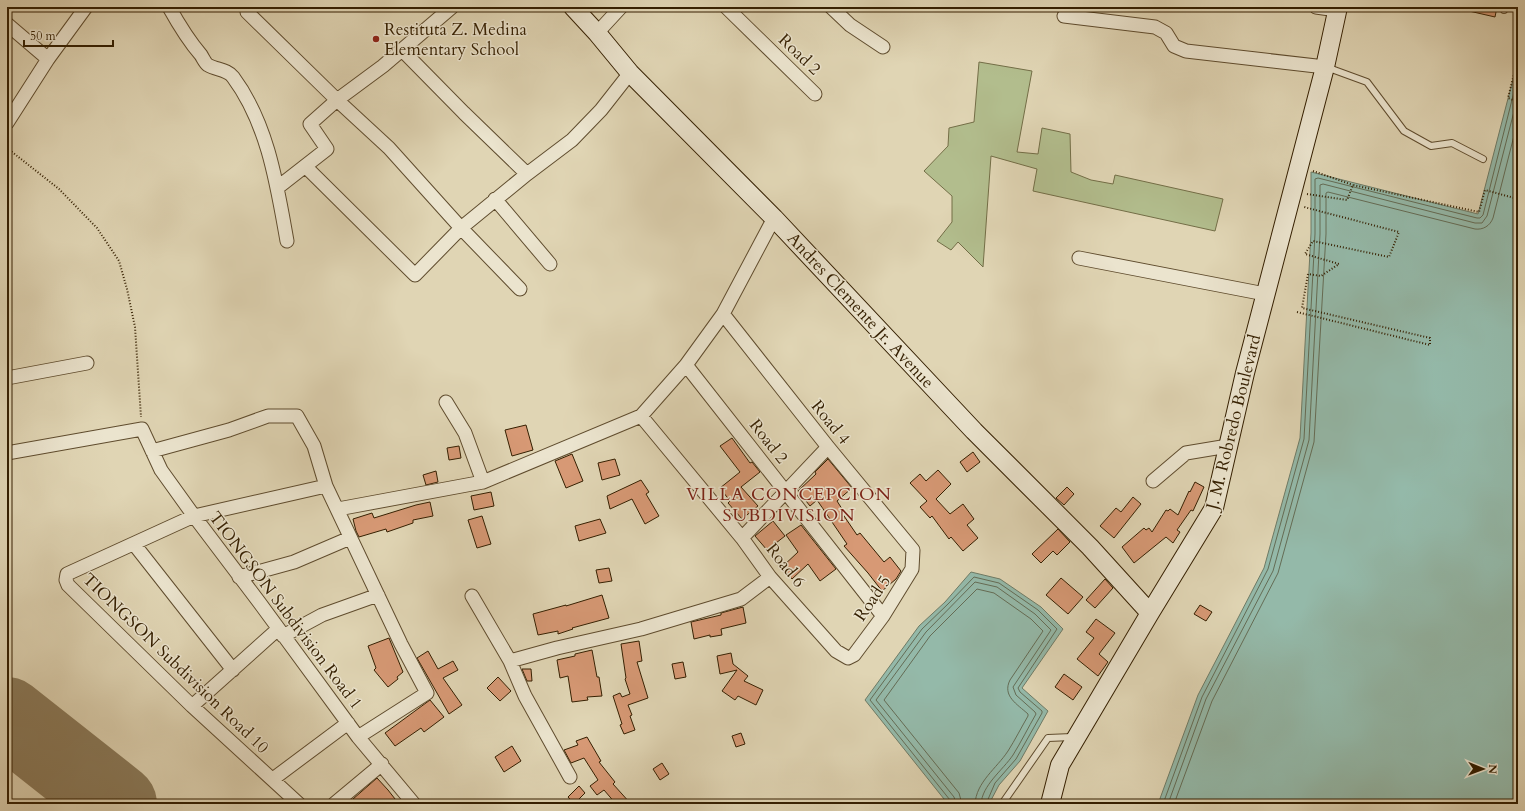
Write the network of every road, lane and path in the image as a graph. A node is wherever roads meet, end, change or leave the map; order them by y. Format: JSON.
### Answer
{"nodes":[{"id":1,"x":86,"y":7,"type":"edge"},
{"id":2,"x":169,"y":7,"type":"edge"},
{"id":3,"x":251,"y":7,"type":"edge"},
{"id":4,"x":452,"y":7,"type":"edge"},
{"id":5,"x":573,"y":7,"type":"edge"},
{"id":6,"x":621,"y":7,"type":"edge"},
{"id":7,"x":726,"y":7,"type":"edge"},
{"id":8,"x":832,"y":7,"type":"edge"},
{"id":9,"x":1316,"y":7,"type":"edge"},
{"id":10,"x":1338,"y":8,"type":"edge"},
{"id":11,"x":1064,"y":16,"type":"dead end"},
{"id":12,"x":7,"y":24,"type":"edge"},
{"id":13,"x":597,"y":33,"type":"junction"},
{"id":14,"x":883,"y":46,"type":"dead end"},
{"id":15,"x":402,"y":50,"type":"junction"},
{"id":16,"x":1518,"y":58,"type":"edge"},
{"id":17,"x":48,"y":59,"type":"junction"},
{"id":18,"x":1325,"y":67,"type":"junction"},
{"id":19,"x":630,"y":73,"type":"junction"},
{"id":20,"x":815,"y":94,"type":"dead end"},
{"id":21,"x":337,"y":100,"type":"junction"},
{"id":22,"x":1518,"y":102,"type":"edge"},
{"id":23,"x":7,"y":123,"type":"edge"},
{"id":24,"x":7,"y":148,"type":"edge"},
{"id":25,"x":1483,"y":159,"type":"dead end"},
{"id":26,"x":306,"y":167,"type":"junction"},
{"id":27,"x":527,"y":174,"type":"junction"},
{"id":28,"x":277,"y":188,"type":"junction"},
{"id":29,"x":1302,"y":193,"type":"dead end"},
{"id":30,"x":495,"y":199,"type":"junction"},
{"id":31,"x":1518,"y":199,"type":"edge"},
{"id":32,"x":1298,"y":206,"type":"dead end"},
{"id":33,"x":774,"y":218,"type":"junction"},
{"id":34,"x":461,"y":228,"type":"junction"},
{"id":35,"x":287,"y":241,"type":"dead end"},
{"id":36,"x":1079,"y":258,"type":"dead end"},
{"id":37,"x":550,"y":264,"type":"dead end"},
{"id":38,"x":520,"y":289,"type":"dead end"},
{"id":39,"x":1266,"y":294,"type":"junction"},
{"id":40,"x":1297,"y":312,"type":"dead end"},
{"id":41,"x":723,"y":314,"type":"junction"},
{"id":42,"x":87,"y":363,"type":"dead end"},
{"id":43,"x":686,"y":364,"type":"junction"},
{"id":44,"x":7,"y":378,"type":"edge"},
{"id":45,"x":446,"y":402,"type":"dead end"},
{"id":46,"x":641,"y":416,"type":"junction"},
{"id":47,"x":142,"y":429,"type":"junction"},
{"id":48,"x":1228,"y":446,"type":"junction"},
{"id":49,"x":828,"y":447,"type":"junction"},
{"id":50,"x":152,"y":451,"type":"junction"},
{"id":51,"x":7,"y":453,"type":"edge"},
{"id":52,"x":1153,"y":481,"type":"dead end"},
{"id":53,"x":483,"y":482,"type":"junction"},
{"id":54,"x":326,"y":486,"type":"junction"},
{"id":55,"x":786,"y":492,"type":"junction"},
{"id":56,"x":338,"y":509,"type":"junction"},
{"id":57,"x":194,"y":516,"type":"junction"},
{"id":58,"x":350,"y":538,"type":"junction"},
{"id":59,"x":742,"y":538,"type":"junction"},
{"id":60,"x":134,"y":544,"type":"junction"},
{"id":61,"x":913,"y":550,"type":"joint"},
{"id":62,"x":239,"y":577,"type":"junction"},
{"id":63,"x":770,"y":577,"type":"junction"},
{"id":64,"x":378,"y":595,"type":"junction"},
{"id":65,"x":472,"y":596,"type":"dead end"},
{"id":66,"x":1150,"y":613,"type":"junction"},
{"id":67,"x":882,"y":616,"type":"junction"},
{"id":68,"x":281,"y":632,"type":"junction"},
{"id":69,"x":848,"y":658,"type":"joint"},
{"id":70,"x":510,"y":661,"type":"junction"},
{"id":71,"x":233,"y":670,"type":"junction"},
{"id":72,"x":192,"y":706,"type":"junction"},
{"id":73,"x":348,"y":723,"type":"junction"},
{"id":74,"x":358,"y":737,"type":"junction"},
{"id":75,"x":1077,"y":737,"type":"junction"},
{"id":76,"x":382,"y":764,"type":"junction"},
{"id":77,"x":570,"y":777,"type":"dead end"},
{"id":78,"x":273,"y":779,"type":"junction"},
{"id":79,"x":299,"y":804,"type":"edge"},
{"id":80,"x":334,"y":804,"type":"edge"},
{"id":81,"x":414,"y":804,"type":"edge"},
{"id":82,"x":1002,"y":804,"type":"edge"},
{"id":83,"x":1050,"y":804,"type":"edge"}],
"edges":[{"from":1,"to":17,"type":"street"},
{"from":2,"to":28,"type":"street"},
{"from":3,"to":21,"type":"street"},
{"from":4,"to":15,"type":"street"},
{"from":5,"to":13,"type":"main road","name":"Andres Clemente Jr. Avenue"},
{"from":6,"to":13,"type":"street"},
{"from":7,"to":20,"type":"street","name":"Road 2"},
{"from":8,"to":14,"type":"street"},
{"from":9,"to":10,"type":"street"},
{"from":10,"to":18,"type":"main road","name":"J. M. Robredo Boulevard"},
{"from":11,"to":18,"type":"street"},
{"from":12,"to":17,"type":"street"},
{"from":13,"to":19,"type":"main road","name":"Andres Clemente Jr. Avenue"},
{"from":15,"to":21,"type":"street"},
{"from":15,"to":27,"type":"street"},
{"from":16,"to":22,"type":"path"},
{"from":17,"to":23,"type":"street"},
{"from":18,"to":25,"type":"lane"},
{"from":18,"to":39,"type":"main road","name":"J. M. Robredo Boulevard"},
{"from":19,"to":27,"type":"street"},
{"from":19,"to":33,"type":"main road","name":"Andres Clemente Jr. Avenue"},
{"from":21,"to":26,"type":"street"},
{"from":21,"to":34,"type":"street"},
{"from":24,"to":47,"type":"path"},
{"from":26,"to":28,"type":"street"},
{"from":26,"to":34,"type":"street"},
{"from":27,"to":30,"type":"street"},
{"from":28,"to":35,"type":"street"},
{"from":29,"to":31,"type":"path"},
{"from":30,"to":34,"type":"street"},
{"from":30,"to":37,"type":"street"},
{"from":32,"to":40,"type":"path"},
{"from":33,"to":41,"type":"street"},
{"from":33,"to":66,"type":"main road","name":"Andres Clemente Jr. Avenue"},
{"from":34,"to":38,"type":"street"},
{"from":36,"to":39,"type":"street"},
{"from":39,"to":48,"type":"main road","name":"J. M. Robredo Boulevard"},
{"from":41,"to":43,"type":"street"},
{"from":41,"to":49,"type":"street","name":"Road 4"},
{"from":42,"to":44,"type":"street"},
{"from":43,"to":46,"type":"street"},
{"from":43,"to":55,"type":"street","name":"Road 2"},
{"from":45,"to":53,"type":"street"},
{"from":46,"to":53,"type":"street"},
{"from":46,"to":59,"type":"street","name":"Road 6"},
{"from":47,"to":50,"type":"street","name":"TIONGSON Subdivision Road 1"},
{"from":47,"to":51,"type":"street"},
{"from":48,"to":52,"type":"street"},
{"from":48,"to":66,"type":"main road","name":"J. M. Robredo Boulevard"},
{"from":49,"to":55,"type":"street"},
{"from":49,"to":61,"type":"street","name":"Road 4"},
{"from":50,"to":54,"type":"street"},
{"from":50,"to":57,"type":"street","name":"TIONGSON Subdivision Road 1"},
{"from":53,"to":56,"type":"street"},
{"from":54,"to":56,"type":"street"},
{"from":54,"to":57,"type":"street","name":"TIONGSON Subdivision Road 10"},
{"from":55,"to":59,"type":"street"},
{"from":55,"to":67,"type":"street","name":"Road 2"},
{"from":56,"to":58,"type":"street"},
{"from":57,"to":60,"type":"street","name":"TIONGSON Subdivision Road 10"},
{"from":57,"to":62,"type":"street","name":"TIONGSON Subdivision Road 1"},
{"from":58,"to":62,"type":"street"},
{"from":58,"to":64,"type":"street"},
{"from":59,"to":63,"type":"street","name":"Road 6"},
{"from":60,"to":71,"type":"street"},
{"from":60,"to":72,"type":"street","name":"TIONGSON Subdivision Road 10"},
{"from":61,"to":67,"type":"street","name":"Road 5"},
{"from":62,"to":68,"type":"street","name":"TIONGSON Subdivision Road 1"},
{"from":63,"to":69,"type":"street","name":"Road 6"},
{"from":63,"to":70,"type":"street"},
{"from":64,"to":68,"type":"street"},
{"from":64,"to":74,"type":"street"},
{"from":65,"to":70,"type":"street"},
{"from":66,"to":75,"type":"main road","name":"J. M. Robredo Boulevard"},
{"from":67,"to":69,"type":"street","name":"Road 5"},
{"from":68,"to":71,"type":"street"},
{"from":68,"to":73,"type":"street","name":"TIONGSON Subdivision Road 1"},
{"from":70,"to":77,"type":"street"},
{"from":71,"to":72,"type":"street"},
{"from":72,"to":78,"type":"street","name":"TIONGSON Subdivision Road 10"},
{"from":73,"to":74,"type":"street","name":"TIONGSON Subdivision Road 1"},
{"from":73,"to":78,"type":"street"},
{"from":74,"to":76,"type":"street","name":"TIONGSON Subdivision Road 1"},
{"from":75,"to":82,"type":"lane"},
{"from":75,"to":83,"type":"main road","name":"J. M. Robredo Boulevard"},
{"from":76,"to":80,"type":"street"},
{"from":76,"to":81,"type":"street","name":"TIONGSON Subdivision Road 1"},
{"from":78,"to":79,"type":"street","name":"TIONGSON Subdivision Road 10"}]}
